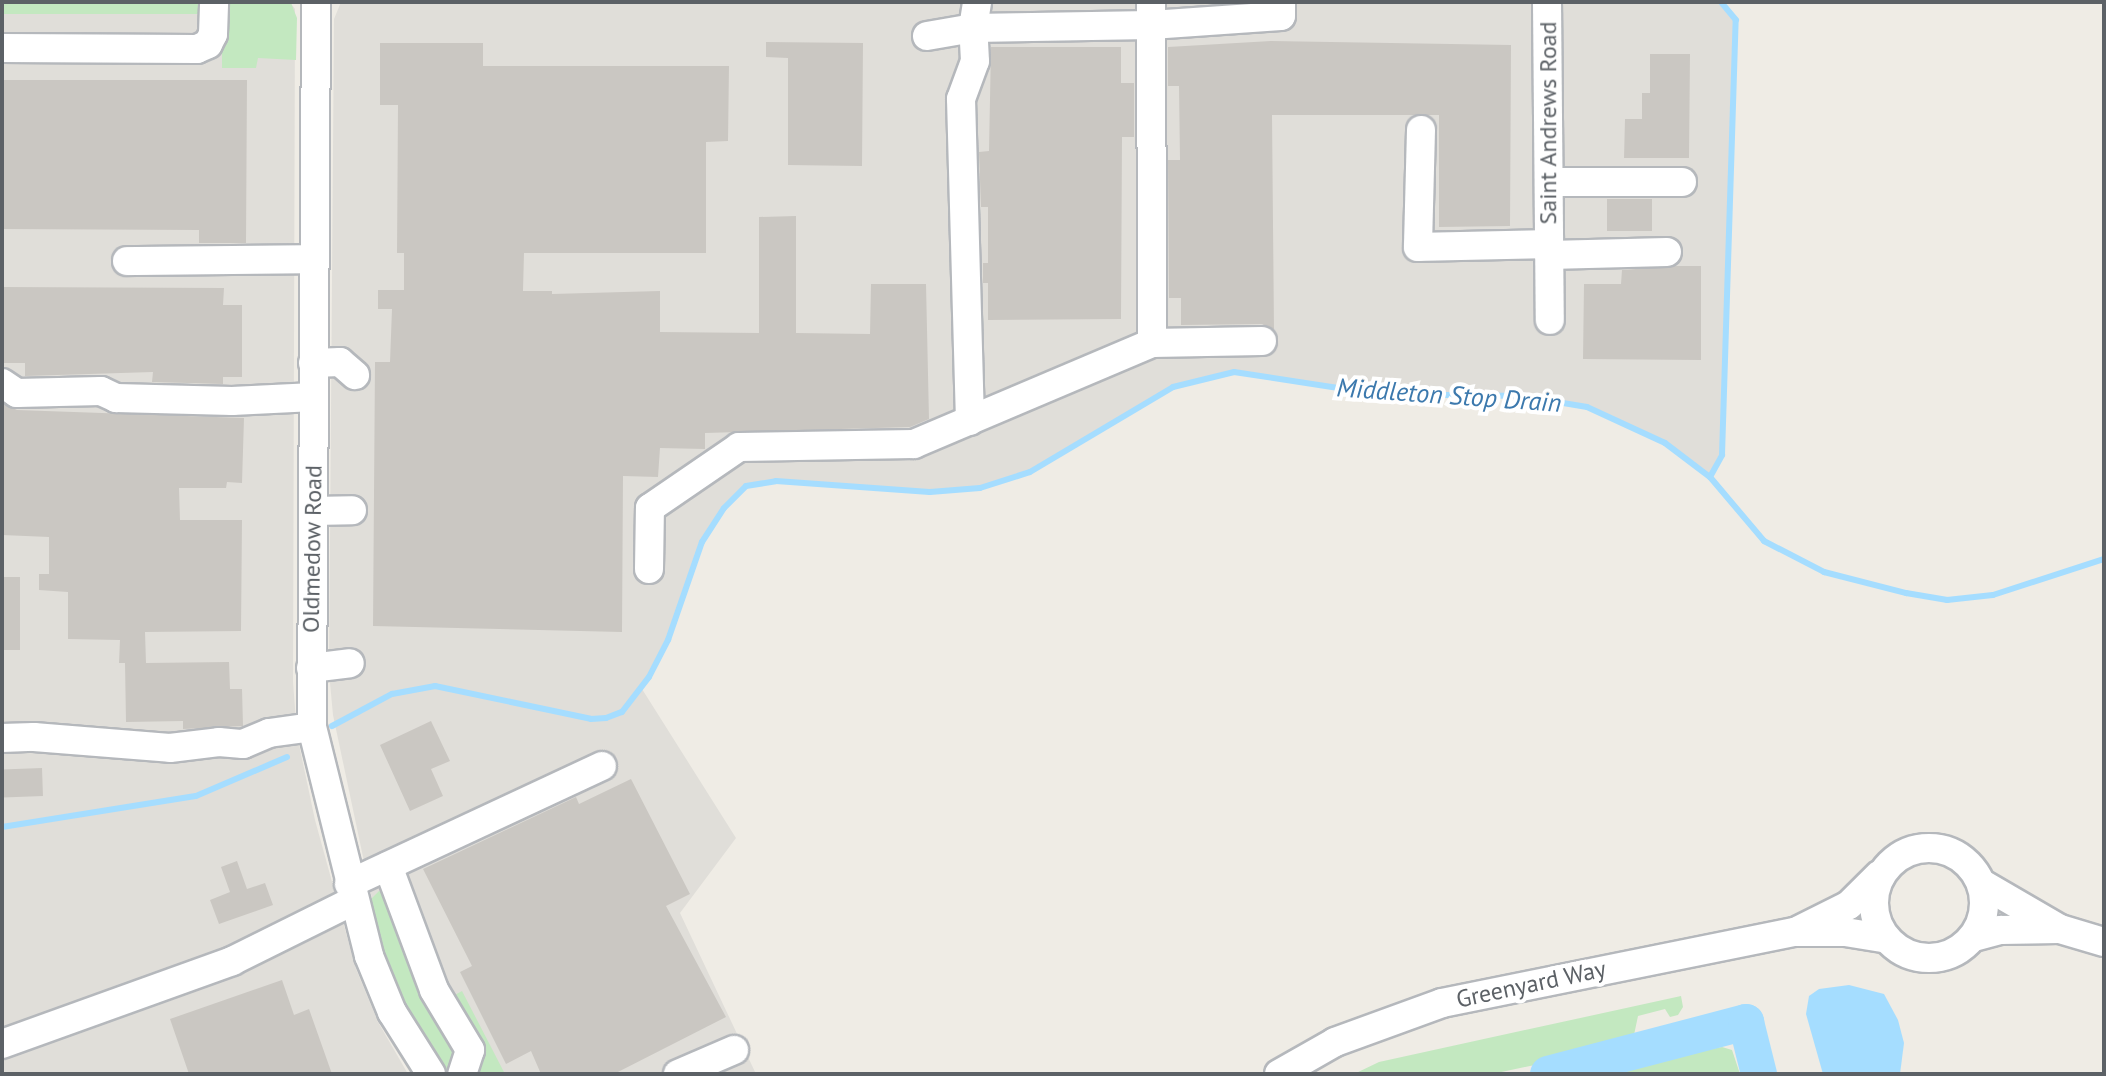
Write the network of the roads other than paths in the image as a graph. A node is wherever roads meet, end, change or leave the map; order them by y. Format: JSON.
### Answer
{"nodes":[{"id":1,"x":214,"y":2,"type":"edge"},
{"id":2,"x":316,"y":2,"type":"edge"},
{"id":3,"x":1281,"y":2,"type":"edge"},
{"id":4,"x":1547,"y":2,"type":"edge"},
{"id":5,"x":1151,"y":14,"type":"edge"},
{"id":6,"x":975,"y":15,"type":"edge"},
{"id":7,"x":927,"y":36,"type":"dead end"},
{"id":8,"x":2,"y":48,"type":"edge"},
{"id":9,"x":1421,"y":130,"type":"dead end"},
{"id":10,"x":1549,"y":182,"type":"junction"},
{"id":11,"x":1682,"y":182,"type":"dead end"},
{"id":12,"x":1549,"y":250,"type":"junction"},
{"id":13,"x":1667,"y":252,"type":"dead end"},
{"id":14,"x":314,"y":259,"type":"junction"},
{"id":15,"x":127,"y":261,"type":"dead end"},
{"id":16,"x":1550,"y":320,"type":"dead end"},
{"id":17,"x":1262,"y":341,"type":"dead end"},
{"id":18,"x":1152,"y":343,"type":"junction"},
{"id":19,"x":313,"y":363,"type":"junction"},
{"id":20,"x":355,"y":375,"type":"dead end"},
{"id":21,"x":2,"y":383,"type":"edge"},
{"id":22,"x":314,"y":397,"type":"junction"},
{"id":23,"x":970,"y":421,"type":"junction"},
{"id":24,"x":352,"y":510,"type":"dead end"},
{"id":25,"x":313,"y":511,"type":"junction"},
{"id":26,"x":649,"y":569,"type":"dead end"},
{"id":27,"x":350,"y":663,"type":"dead end"},
{"id":28,"x":311,"y":668,"type":"junction"},
{"id":29,"x":312,"y":727,"type":"junction"},
{"id":30,"x":2,"y":738,"type":"edge"},
{"id":31,"x":602,"y":766,"type":"dead end"},
{"id":32,"x":388,"y":866,"type":"junction"},
{"id":33,"x":1885,"y":869,"type":"junction"},
{"id":34,"x":1981,"y":883,"type":"junction"},
{"id":35,"x":351,"y":892,"type":"junction"},
{"id":36,"x":2060,"y":929,"type":"junction"},
{"id":37,"x":1795,"y":932,"type":"junction"},
{"id":38,"x":1974,"y":937,"type":"junction"},
{"id":39,"x":1884,"y":938,"type":"junction"},
{"id":40,"x":2104,"y":942,"type":"edge"},
{"id":41,"x":2,"y":1044,"type":"edge"},
{"id":42,"x":734,"y":1050,"type":"dead end"},
{"id":43,"x":431,"y":1074,"type":"edge"},
{"id":44,"x":462,"y":1074,"type":"edge"},
{"id":45,"x":678,"y":1074,"type":"edge"},
{"id":46,"x":1279,"y":1074,"type":"edge"}],
"edges":[{"from":1,"to":8,"type":"street"},
{"from":2,"to":14,"type":"street","name":"Oldmedow Road"},
{"from":3,"to":5,"type":"street"},
{"from":4,"to":10,"type":"street","name":"Saint Andrews Road"},
{"from":5,"to":6,"type":"street"},
{"from":5,"to":18,"type":"street"},
{"from":6,"to":7,"type":"street"},
{"from":6,"to":23,"type":"street"},
{"from":9,"to":12,"type":"street","name":"Saint Andrews Road"},
{"from":10,"to":11,"type":"street"},
{"from":10,"to":12,"type":"street","name":"Saint Andrews Road"},
{"from":12,"to":13,"type":"street"},
{"from":12,"to":16,"type":"street","name":"Saint Andrews Road"},
{"from":14,"to":15,"type":"street"},
{"from":14,"to":19,"type":"street","name":"Oldmedow Road"},
{"from":17,"to":18,"type":"street"},
{"from":18,"to":23,"type":"street"},
{"from":19,"to":20,"type":"street"},
{"from":19,"to":22,"type":"street","name":"Oldmedow Road"},
{"from":21,"to":22,"type":"street"},
{"from":22,"to":25,"type":"street","name":"Oldmedow Road"},
{"from":23,"to":26,"type":"street"},
{"from":24,"to":25,"type":"street"},
{"from":25,"to":28,"type":"street","name":"Oldmedow Road"},
{"from":27,"to":28,"type":"street"},
{"from":28,"to":29,"type":"street","name":"Oldmedow Road"},
{"from":29,"to":30,"type":"street"},
{"from":29,"to":35,"type":"street","name":"Oldmedow Road"},
{"from":31,"to":32,"type":"street"},
{"from":32,"to":35,"type":"street"},
{"from":32,"to":44,"type":"street"},
{"from":33,"to":34,"type":"street"},
{"from":33,"to":37,"type":"street","name":"Greenyard Way"},
{"from":33,"to":39,"type":"street"},
{"from":34,"to":36,"type":"street"},
{"from":34,"to":38,"type":"street"},
{"from":35,"to":41,"type":"street"},
{"from":35,"to":43,"type":"street","name":"Oldmedow Road"},
{"from":36,"to":38,"type":"street"},
{"from":36,"to":40,"type":"street"},
{"from":37,"to":39,"type":"street","name":"Greenyard Way"},
{"from":37,"to":46,"type":"street","name":"Greenyard Way"},
{"from":38,"to":39,"type":"street"},
{"from":42,"to":45,"type":"street"}]}
